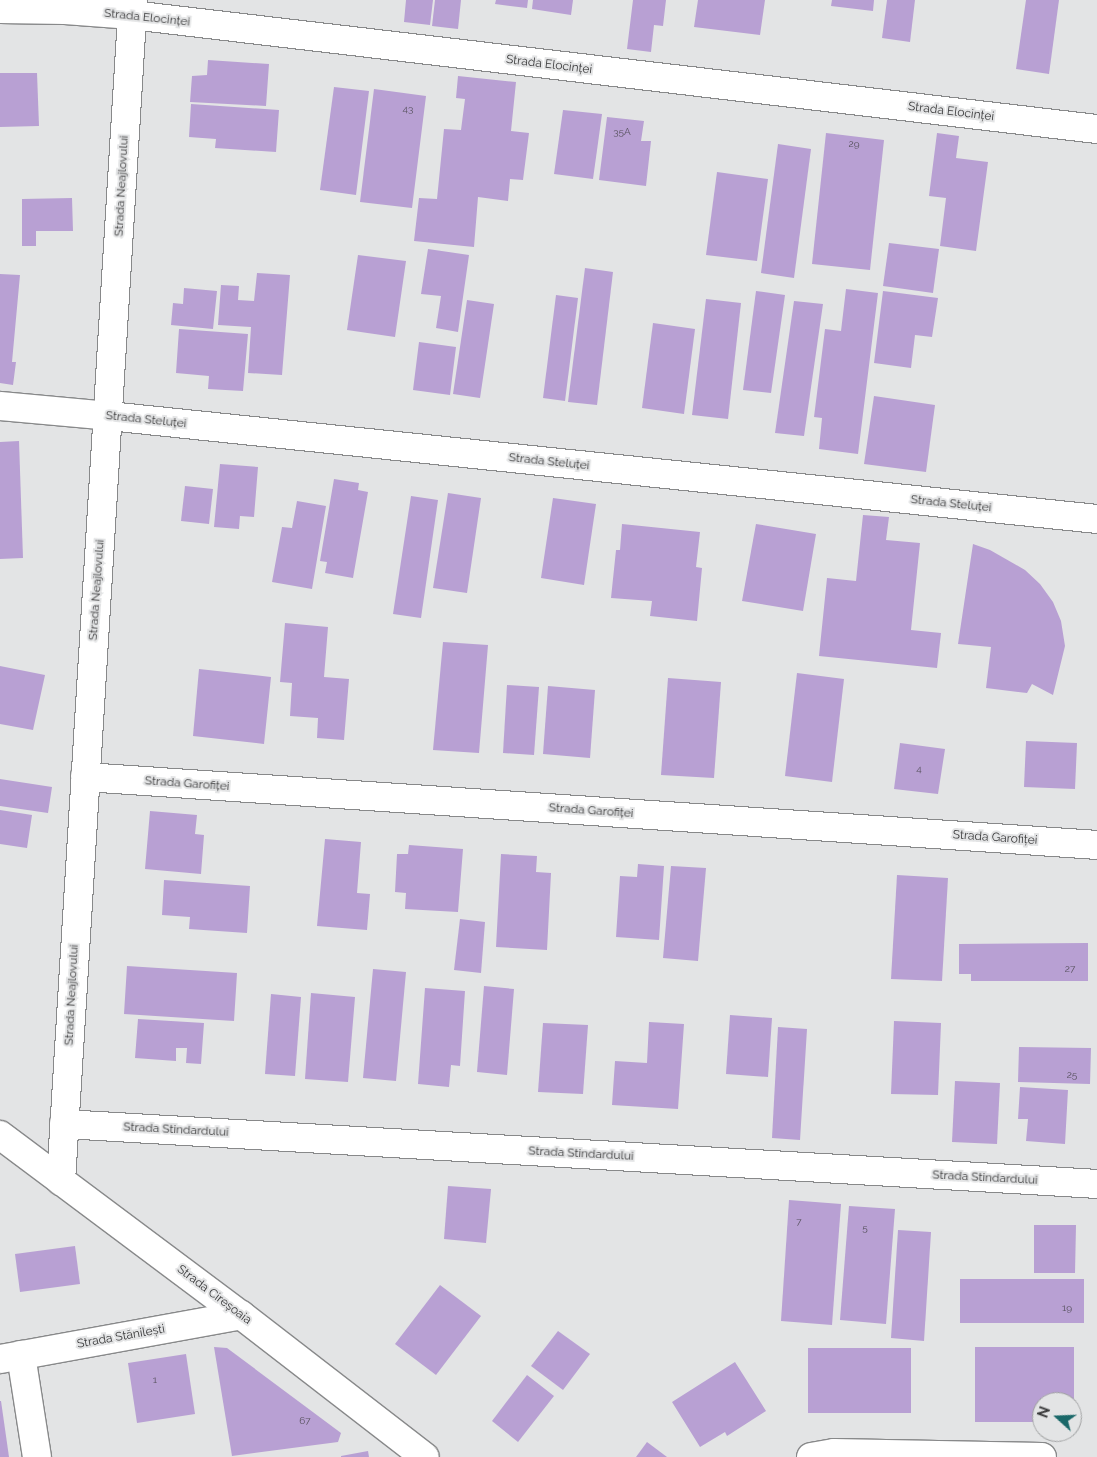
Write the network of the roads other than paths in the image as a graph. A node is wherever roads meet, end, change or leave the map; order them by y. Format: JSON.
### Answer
{"nodes":[{"id":1,"x":133,"y":8,"type":"edge"},
{"id":2,"x":0,"y":9,"type":"edge"},
{"id":3,"x":1097,"y":129,"type":"edge"},
{"id":4,"x":0,"y":406,"type":"edge"},
{"id":5,"x":109,"y":416,"type":"junction"},
{"id":6,"x":1097,"y":519,"type":"edge"},
{"id":7,"x":85,"y":777,"type":"junction"},
{"id":8,"x":1097,"y":845,"type":"edge"},
{"id":9,"x":64,"y":1124,"type":"junction"},
{"id":10,"x":0,"y":1135,"type":"edge"},
{"id":11,"x":61,"y":1181,"type":"junction"},
{"id":12,"x":1097,"y":1184,"type":"edge"},
{"id":13,"x":241,"y":1315,"type":"junction"},
{"id":14,"x":10,"y":1357,"type":"edge"},
{"id":15,"x":383,"y":1424,"type":"junction"},
{"id":16,"x":37,"y":1457,"type":"edge"},
{"id":17,"x":388,"y":1457,"type":"edge"},
{"id":18,"x":425,"y":1457,"type":"edge"},
{"id":19,"x":811,"y":1457,"type":"edge"},
{"id":20,"x":1042,"y":1457,"type":"edge"}],
"edges":[{"from":1,"to":2,"type":"street","name":"Strada Elocinței"},
{"from":1,"to":3,"type":"street","name":"Strada Elocinței"},
{"from":1,"to":5,"type":"street","name":"Strada Neajlovului"},
{"from":4,"to":5,"type":"street","name":"Strada Steluței"},
{"from":5,"to":6,"type":"street","name":"Strada Steluței"},
{"from":5,"to":7,"type":"street","name":"Strada Neajlovului"},
{"from":7,"to":8,"type":"street","name":"Strada Garofiței"},
{"from":7,"to":9,"type":"street","name":"Strada Neajlovului"},
{"from":9,"to":11,"type":"street","name":"Strada Neajlovului"},
{"from":9,"to":12,"type":"street","name":"Strada Stindardului"},
{"from":10,"to":11,"type":"street","name":"Strada Cireșoaia"},
{"from":11,"to":13,"type":"street","name":"Strada Cireșoaia"},
{"from":13,"to":14,"type":"street","name":"Strada Stănilești"},
{"from":13,"to":15,"type":"street","name":"Strada Cireșoaia"},
{"from":14,"to":16,"type":"street"},
{"from":15,"to":17,"type":"street"},
{"from":15,"to":18,"type":"street","name":"Strada Cireșoaia"},
{"from":19,"to":20,"type":"street"}]}
